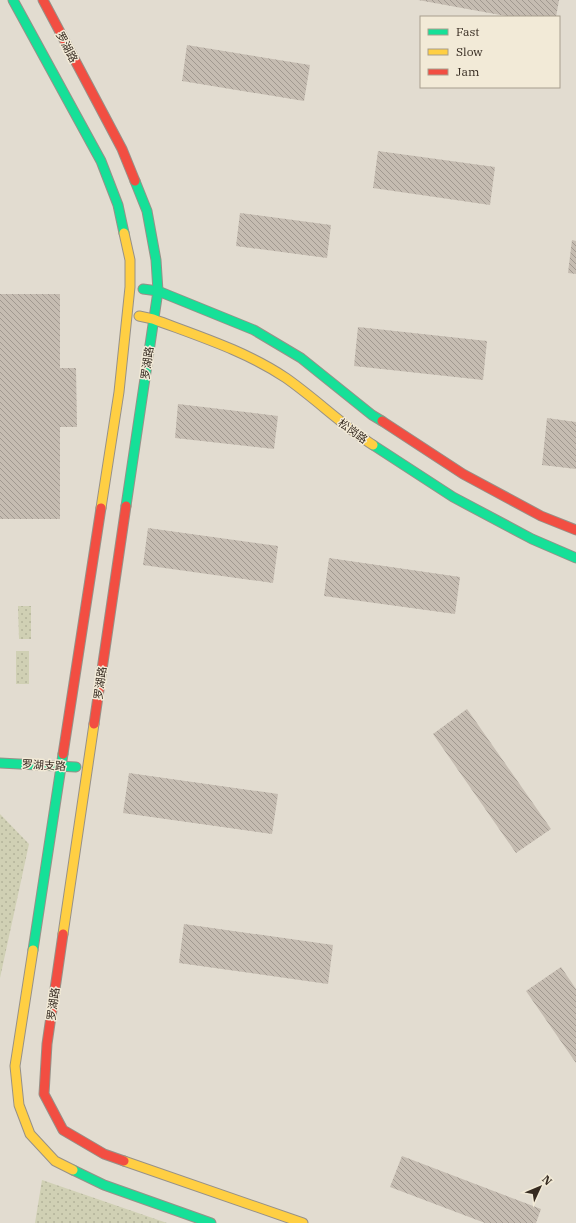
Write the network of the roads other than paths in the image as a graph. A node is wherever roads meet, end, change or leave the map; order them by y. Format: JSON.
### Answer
{"nodes":[{"id":1,"x":13,"y":0,"type":"edge"},
{"id":2,"x":42,"y":0,"type":"edge"},
{"id":3,"x":130,"y":287,"type":"junction"},
{"id":4,"x":158,"y":291,"type":"junction"},
{"id":5,"x":128,"y":314,"type":"junction"},
{"id":6,"x":153,"y":319,"type":"junction"},
{"id":7,"x":576,"y":530,"type":"edge"},
{"id":8,"x":576,"y":558,"type":"edge"},
{"id":9,"x":0,"y":763,"type":"edge"},
{"id":10,"x":61,"y":766,"type":"junction"},
{"id":11,"x":87,"y":768,"type":"junction"},
{"id":12,"x":212,"y":1223,"type":"edge"},
{"id":13,"x":303,"y":1223,"type":"edge"}],
"edges":[{"from":1,"to":3,"type":"street"},
{"from":2,"to":4,"type":"street","name":"罗湖路"},
{"from":3,"to":4,"type":"street"},
{"from":3,"to":5,"type":"street"},
{"from":4,"to":6,"type":"street","name":"罗湖路"},
{"from":4,"to":7,"type":"street"},
{"from":5,"to":6,"type":"street","name":"松岗路"},
{"from":5,"to":10,"type":"street"},
{"from":6,"to":8,"type":"street","name":"松岗路"},
{"from":6,"to":11,"type":"street","name":"罗湖路"},
{"from":9,"to":10,"type":"street","name":"罗湖支路"},
{"from":10,"to":11,"type":"street","name":"罗湖支路"},
{"from":10,"to":12,"type":"street"},
{"from":11,"to":13,"type":"street","name":"罗湖路"}]}
